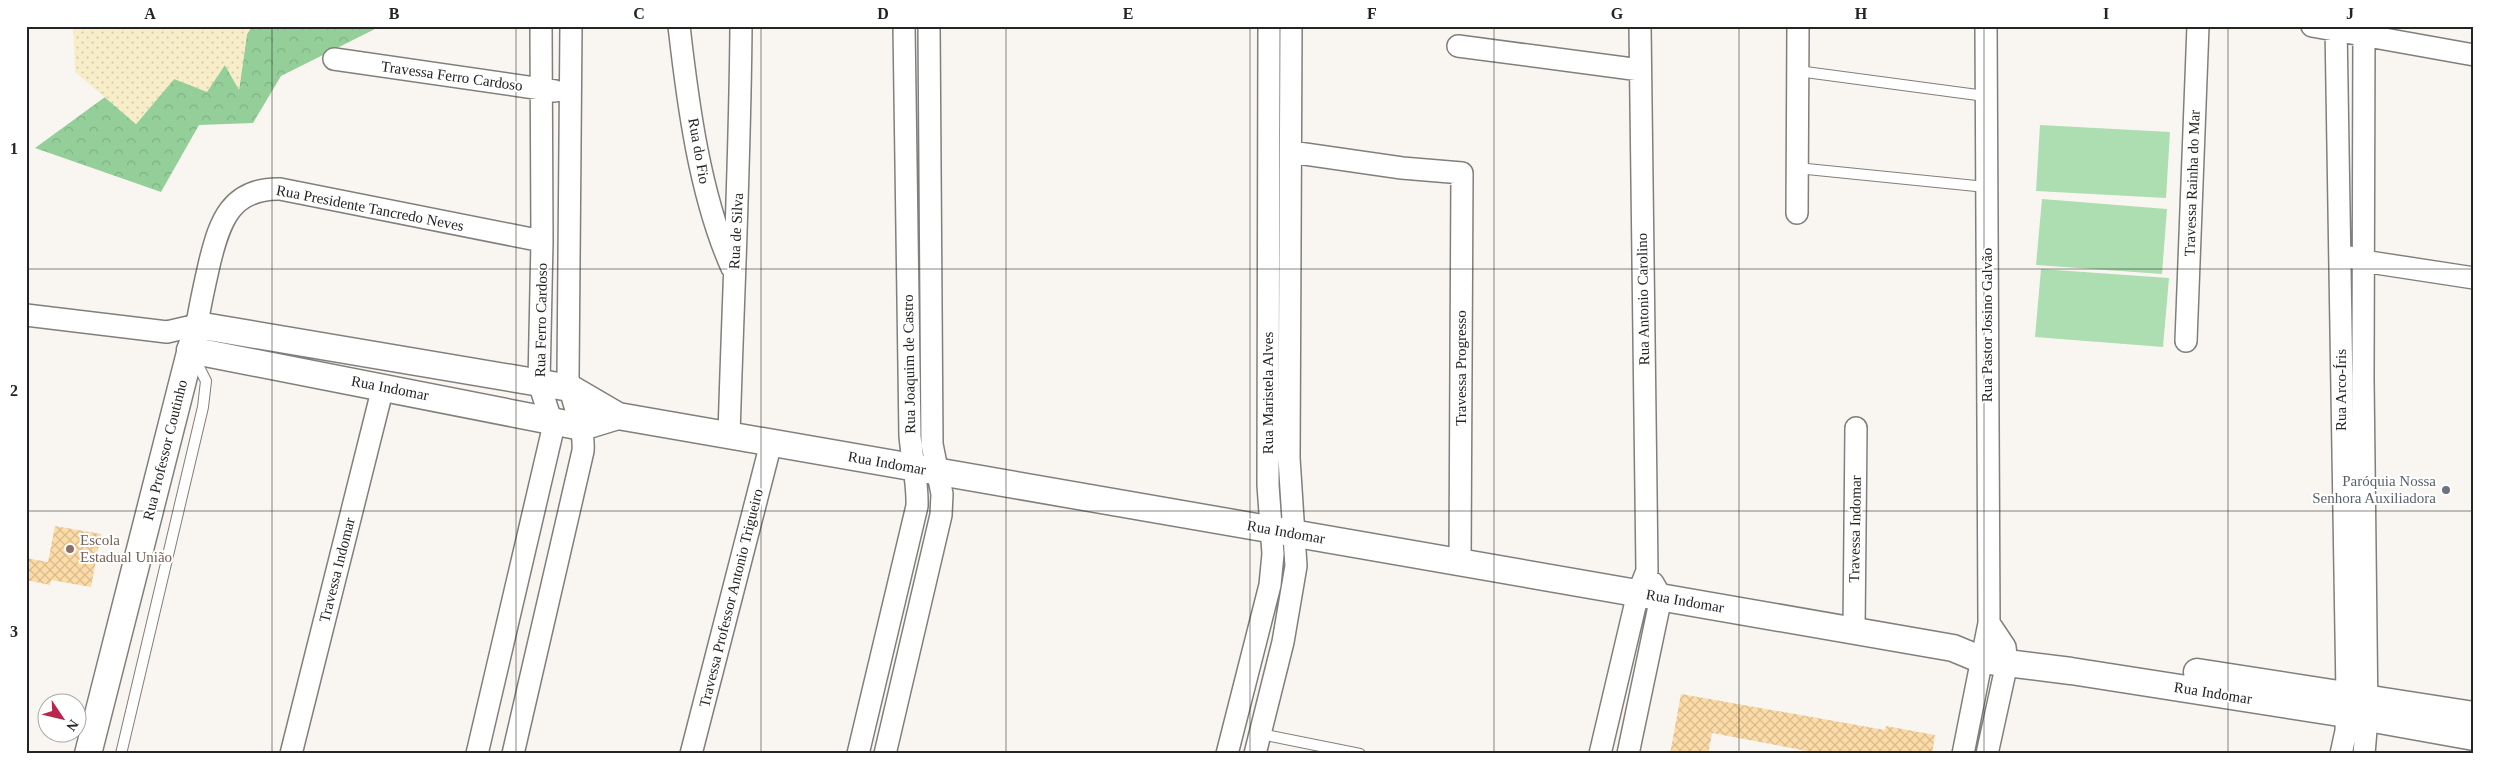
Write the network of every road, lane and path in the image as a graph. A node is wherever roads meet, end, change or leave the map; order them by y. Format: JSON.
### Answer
{"nodes":[{"id":1,"x":541,"y":26,"type":"edge"},
{"id":2,"x":571,"y":26,"type":"edge"},
{"id":3,"x":678,"y":26,"type":"edge"},
{"id":4,"x":741,"y":26,"type":"edge"},
{"id":5,"x":904,"y":26,"type":"edge"},
{"id":6,"x":929,"y":26,"type":"edge"},
{"id":7,"x":1269,"y":26,"type":"edge"},
{"id":8,"x":1291,"y":26,"type":"edge"},
{"id":9,"x":1640,"y":26,"type":"edge"},
{"id":10,"x":1798,"y":26,"type":"edge"},
{"id":11,"x":1986,"y":26,"type":"edge"},
{"id":12,"x":2198,"y":26,"type":"edge"},
{"id":13,"x":2312,"y":26,"type":"edge"},
{"id":14,"x":2336,"y":28,"type":"edge"},
{"id":15,"x":2364,"y":31,"type":"edge"},
{"id":16,"x":1458,"y":46,"type":"dead end"},
{"id":17,"x":2474,"y":55,"type":"edge"},
{"id":18,"x":334,"y":59,"type":"dead end"},
{"id":19,"x":1640,"y":70,"type":"junction"},
{"id":20,"x":1798,"y":71,"type":"junction"},
{"id":21,"x":541,"y":88,"type":"junction"},
{"id":22,"x":570,"y":93,"type":"junction"},
{"id":23,"x":1985,"y":96,"type":"junction"},
{"id":24,"x":1291,"y":152,"type":"junction"},
{"id":25,"x":1797,"y":168,"type":"junction"},
{"id":26,"x":1986,"y":187,"type":"junction"},
{"id":27,"x":1797,"y":214,"type":"dead end"},
{"id":28,"x":542,"y":241,"type":"junction"},
{"id":29,"x":2340,"y":254,"type":"junction"},
{"id":30,"x":2363,"y":261,"type":"junction"},
{"id":31,"x":734,"y":273,"type":"junction"},
{"id":32,"x":2474,"y":278,"type":"edge"},
{"id":33,"x":26,"y":315,"type":"edge"},
{"id":34,"x":194,"y":338,"type":"junction"},
{"id":35,"x":2186,"y":341,"type":"dead end"},
{"id":36,"x":539,"y":383,"type":"junction"},
{"id":37,"x":383,"y":387,"type":"junction"},
{"id":38,"x":570,"y":388,"type":"junction"},
{"id":39,"x":618,"y":416,"type":"junction"},
{"id":40,"x":551,"y":420,"type":"junction"},
{"id":41,"x":582,"y":427,"type":"junction"},
{"id":42,"x":1856,"y":428,"type":"dead end"},
{"id":43,"x":729,"y":435,"type":"junction"},
{"id":44,"x":772,"y":443,"type":"junction"},
{"id":45,"x":2342,"y":461,"type":"junction"},
{"id":46,"x":2364,"y":463,"type":"junction"},
{"id":47,"x":925,"y":469,"type":"junction"},
{"id":48,"x":535,"y":511,"type":"junction"},
{"id":49,"x":568,"y":518,"type":"junction"},
{"id":50,"x":1282,"y":531,"type":"junction"},
{"id":51,"x":1460,"y":562,"type":"junction"},
{"id":52,"x":517,"y":586,"type":"junction"},
{"id":53,"x":1649,"y":587,"type":"junction"},
{"id":54,"x":551,"y":592,"type":"junction"},
{"id":55,"x":1854,"y":630,"type":"junction"},
{"id":56,"x":1993,"y":647,"type":"junction"},
{"id":57,"x":2357,"y":706,"type":"junction"},
{"id":58,"x":2474,"y":715,"type":"edge"},
{"id":59,"x":2474,"y":737,"type":"edge"},
{"id":60,"x":1258,"y":744,"type":"edge"},
{"id":61,"x":88,"y":754,"type":"edge"},
{"id":62,"x":121,"y":754,"type":"edge"},
{"id":63,"x":291,"y":754,"type":"edge"},
{"id":64,"x":477,"y":754,"type":"edge"},
{"id":65,"x":513,"y":754,"type":"edge"},
{"id":66,"x":691,"y":754,"type":"edge"},
{"id":67,"x":858,"y":754,"type":"edge"},
{"id":68,"x":885,"y":754,"type":"edge"},
{"id":69,"x":1228,"y":754,"type":"edge"},
{"id":70,"x":1360,"y":754,"type":"edge"},
{"id":71,"x":1600,"y":754,"type":"edge"},
{"id":72,"x":1628,"y":754,"type":"edge"},
{"id":73,"x":1963,"y":754,"type":"edge"},
{"id":74,"x":1987,"y":754,"type":"edge"},
{"id":75,"x":2342,"y":754,"type":"edge"},
{"id":76,"x":2364,"y":754,"type":"edge"}],
"edges":[{"from":1,"to":21,"type":"street","name":"Rua Ferro Cardoso"},
{"from":2,"to":22,"type":"street","name":"Rua Ferro Cardoso"},
{"from":3,"to":31,"type":"street","name":"Rua do Fio"},
{"from":4,"to":31,"type":"street","name":"Rua de Silva"},
{"from":5,"to":47,"type":"street","name":"Rua Joaquim de Castro"},
{"from":6,"to":47,"type":"street","name":"Rua Joaquim de Castro"},
{"from":7,"to":50,"type":"street","name":"Rua Maristela Alves"},
{"from":8,"to":24,"type":"street","name":"Rua Maristela Alves"},
{"from":9,"to":19,"type":"street","name":"Rua Antonio Carolino"},
{"from":10,"to":20,"type":"street"},
{"from":11,"to":23,"type":"street","name":"Rua Pastor Josino Galvão"},
{"from":12,"to":35,"type":"street","name":"Travessa Rainha do Mar"},
{"from":13,"to":14,"type":"street"},
{"from":14,"to":15,"type":"street"},
{"from":14,"to":29,"type":"street","name":"Rua Arco-Íris"},
{"from":15,"to":17,"type":"street"},
{"from":15,"to":30,"type":"street","name":"Rua Arco-Íris"},
{"from":16,"to":19,"type":"street"},
{"from":18,"to":21,"type":"street","name":"Travessa Ferro Cardoso"},
{"from":19,"to":53,"type":"street","name":"Rua Antonio Carolino"},
{"from":20,"to":23,"type":"lane"},
{"from":20,"to":25,"type":"street"},
{"from":21,"to":22,"type":"street","name":"Travessa Ferro Cardoso"},
{"from":21,"to":28,"type":"street","name":"Rua Ferro Cardoso"},
{"from":22,"to":38,"type":"street","name":"Rua Ferro Cardoso"},
{"from":23,"to":26,"type":"street","name":"Rua Pastor Josino Galvão"},
{"from":24,"to":50,"type":"street","name":"Rua Maristela Alves"},
{"from":24,"to":51,"type":"street","name":"Travessa Progresso"},
{"from":25,"to":26,"type":"lane"},
{"from":25,"to":27,"type":"street"},
{"from":26,"to":56,"type":"street","name":"Rua Pastor Josino Galvão"},
{"from":28,"to":34,"type":"street","name":"Rua Presidente Tancredo Neves"},
{"from":28,"to":36,"type":"street","name":"Rua Ferro Cardoso"},
{"from":29,"to":30,"type":"street"},
{"from":29,"to":45,"type":"street","name":"Rua Arco-Íris"},
{"from":30,"to":32,"type":"street"},
{"from":30,"to":46,"type":"street","name":"Rua Arco-Íris"},
{"from":31,"to":43,"type":"street","name":"Rua de Silva"},
{"from":33,"to":34,"type":"street","name":"Rua Indomar"},
{"from":34,"to":36,"type":"street","name":"Rua Indomar"},
{"from":34,"to":37,"type":"street","name":"Rua Indomar"},
{"from":34,"to":61,"type":"street","name":"Rua Professor Coutinho"},
{"from":34,"to":62,"type":"lane"},
{"from":36,"to":38,"type":"street","name":"Rua Indomar"},
{"from":36,"to":40,"type":"street","name":"Rua Ferro Cardoso"},
{"from":37,"to":40,"type":"street","name":"Rua Indomar"},
{"from":37,"to":63,"type":"street","name":"Travessa Indomar"},
{"from":38,"to":39,"type":"street","name":"Rua Indomar"},
{"from":38,"to":41,"type":"street","name":"Rua Ferro Cardoso"},
{"from":39,"to":41,"type":"street","name":"Rua Indomar"},
{"from":39,"to":43,"type":"street","name":"Rua Indomar"},
{"from":40,"to":41,"type":"street","name":"Rua Indomar"},
{"from":40,"to":48,"type":"street","name":"Rua Ferro Cardoso"},
{"from":41,"to":49,"type":"street","name":"Rua Ferro Cardoso"},
{"from":42,"to":55,"type":"street","name":"Travessa Indomar"},
{"from":43,"to":44,"type":"street","name":"Rua Indomar"},
{"from":44,"to":47,"type":"street","name":"Rua Indomar"},
{"from":44,"to":66,"type":"street","name":"Travessa Professor Antonio Trigueiro"},
{"from":45,"to":46,"type":"street"},
{"from":45,"to":57,"type":"street","name":"Rua Arco-Íris"},
{"from":46,"to":57,"type":"street","name":"Rua Arco-Íris"},
{"from":47,"to":50,"type":"street","name":"Rua Indomar"},
{"from":47,"to":67,"type":"street","name":"Rua Joaquim de Castro"},
{"from":47,"to":68,"type":"street","name":"Rua Joaquim de Castro"},
{"from":48,"to":49,"type":"street"},
{"from":48,"to":52,"type":"street","name":"Rua Ferro Cardoso"},
{"from":49,"to":54,"type":"street","name":"Rua Ferro Cardoso"},
{"from":50,"to":51,"type":"street","name":"Rua Indomar"},
{"from":50,"to":60,"type":"street","name":"Rua Maristela Alves"},
{"from":50,"to":69,"type":"street","name":"Rua Maristela Alves"},
{"from":51,"to":53,"type":"street","name":"Rua Indomar"},
{"from":52,"to":54,"type":"street"},
{"from":52,"to":64,"type":"street","name":"Rua Ferro Cardoso"},
{"from":53,"to":55,"type":"street","name":"Rua Indomar"},
{"from":53,"to":71,"type":"street","name":"Rua Antonio Carolino"},
{"from":53,"to":72,"type":"street","name":"Rua Antonio Carolino"},
{"from":54,"to":65,"type":"street","name":"Rua Ferro Cardoso"},
{"from":55,"to":56,"type":"street","name":"Rua Indomar"},
{"from":56,"to":57,"type":"street","name":"Rua Indomar"},
{"from":56,"to":73,"type":"street","name":"Rua Pastor Josino Galvão"},
{"from":56,"to":74,"type":"street","name":"Rua Pastor Josino Galvão"},
{"from":57,"to":58,"type":"street","name":"Rua Indomar"},
{"from":57,"to":59,"type":"street","name":"Rua Indomar"},
{"from":57,"to":75,"type":"street","name":"Rua Arco-Íris"},
{"from":57,"to":76,"type":"street","name":"Rua Arco-Íris"},
{"from":60,"to":70,"type":"lane"}]}
